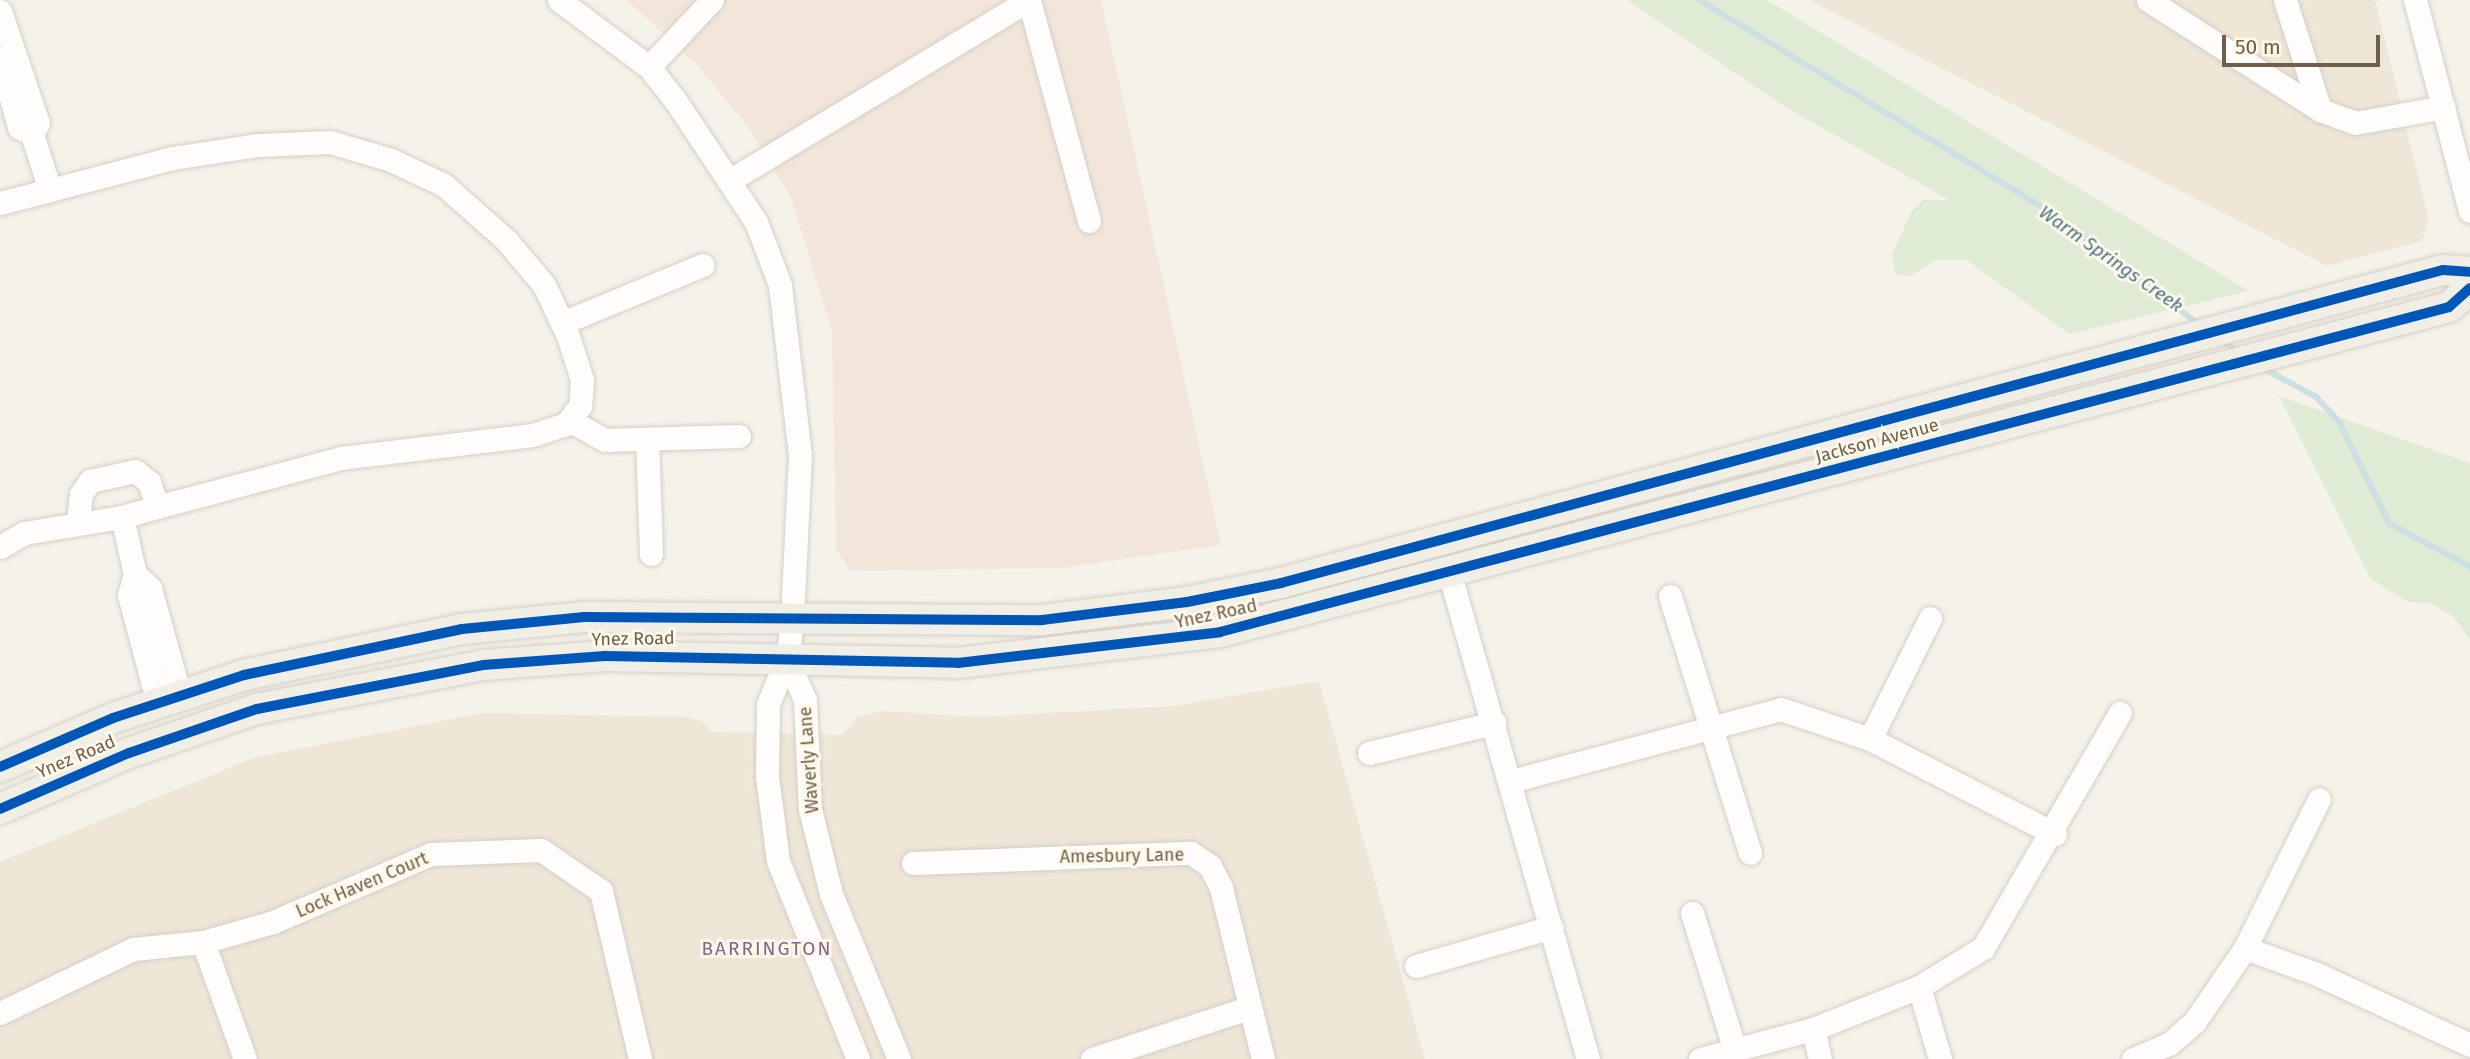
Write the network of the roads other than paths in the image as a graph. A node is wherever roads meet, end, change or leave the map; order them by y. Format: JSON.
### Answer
{"nodes":[{"id":1,"x":559,"y":0,"type":"edge"},
{"id":2,"x":712,"y":0,"type":"edge"},
{"id":3,"x":2148,"y":0,"type":"edge"},
{"id":4,"x":2285,"y":0,"type":"edge"},
{"id":5,"x":2415,"y":0,"type":"edge"},
{"id":6,"x":1030,"y":2,"type":"edge"},
{"id":7,"x":0,"y":11,"type":"edge"},
{"id":8,"x":0,"y":59,"type":"edge"},
{"id":9,"x":649,"y":67,"type":"junction"},
{"id":10,"x":2444,"y":107,"type":"junction"},
{"id":11,"x":2320,"y":110,"type":"junction"},
{"id":12,"x":32,"y":134,"type":"junction"},
{"id":13,"x":732,"y":179,"type":"junction"},
{"id":14,"x":50,"y":190,"type":"junction"},
{"id":15,"x":0,"y":203,"type":"edge"},
{"id":16,"x":2470,"y":211,"type":"edge"},
{"id":17,"x":1088,"y":221,"type":"dead end"},
{"id":18,"x":704,"y":265,"type":"dead end"},
{"id":19,"x":2470,"y":272,"type":"edge"},
{"id":20,"x":2470,"y":288,"type":"edge"},
{"id":21,"x":562,"y":323,"type":"junction"},
{"id":22,"x":569,"y":420,"type":"junction"},
{"id":23,"x":739,"y":436,"type":"dead end"},
{"id":24,"x":647,"y":439,"type":"junction"},
{"id":25,"x":1622,"y":492,"type":"junction"},
{"id":26,"x":157,"y":507,"type":"junction"},
{"id":27,"x":122,"y":517,"type":"junction"},
{"id":28,"x":79,"y":522,"type":"junction"},
{"id":29,"x":1632,"y":526,"type":"junction"},
{"id":30,"x":0,"y":547,"type":"edge"},
{"id":31,"x":651,"y":554,"type":"dead end"},
{"id":32,"x":1450,"y":575,"type":"junction"},
{"id":33,"x":1281,"y":583,"type":"joint"},
{"id":34,"x":1670,"y":596,"type":"dead end"},
{"id":35,"x":1287,"y":617,"type":"joint"},
{"id":36,"x":1930,"y":618,"type":"dead end"},
{"id":37,"x":792,"y":620,"type":"junction"},
{"id":38,"x":787,"y":659,"type":"junction"},
{"id":39,"x":169,"y":700,"type":"junction"},
{"id":40,"x":2120,"y":713,"type":"dead end"},
{"id":41,"x":1494,"y":723,"type":"junction"},
{"id":42,"x":1707,"y":725,"type":"junction"},
{"id":43,"x":1870,"y":740,"type":"junction"},
{"id":44,"x":1369,"y":753,"type":"dead end"},
{"id":45,"x":0,"y":767,"type":"edge"},
{"id":46,"x":1511,"y":781,"type":"junction"},
{"id":47,"x":2319,"y":799,"type":"dead end"},
{"id":48,"x":7,"y":806,"type":"edge"},
{"id":49,"x":2055,"y":834,"type":"junction"},
{"id":50,"x":1750,"y":853,"type":"dead end"},
{"id":51,"x":913,"y":863,"type":"dead end"},
{"id":52,"x":1692,"y":913,"type":"dead end"},
{"id":53,"x":1552,"y":927,"type":"junction"},
{"id":54,"x":203,"y":943,"type":"junction"},
{"id":55,"x":2245,"y":948,"type":"junction"},
{"id":56,"x":1416,"y":966,"type":"dead end"},
{"id":57,"x":1919,"y":987,"type":"junction"},
{"id":58,"x":1248,"y":1008,"type":"junction"},
{"id":59,"x":0,"y":1013,"type":"edge"},
{"id":60,"x":1813,"y":1029,"type":"junction"},
{"id":61,"x":2467,"y":1045,"type":"edge"},
{"id":62,"x":1735,"y":1050,"type":"junction"},
{"id":63,"x":244,"y":1059,"type":"edge"},
{"id":64,"x":640,"y":1059,"type":"edge"},
{"id":65,"x":858,"y":1059,"type":"edge"},
{"id":66,"x":899,"y":1059,"type":"edge"},
{"id":67,"x":1091,"y":1059,"type":"edge"},
{"id":68,"x":1263,"y":1059,"type":"edge"},
{"id":69,"x":1588,"y":1059,"type":"edge"},
{"id":70,"x":1700,"y":1059,"type":"edge"},
{"id":71,"x":1820,"y":1059,"type":"edge"},
{"id":72,"x":1940,"y":1059,"type":"edge"},
{"id":73,"x":2133,"y":1059,"type":"edge"}],
"edges":[{"from":1,"to":9,"type":"street"},
{"from":2,"to":9,"type":"street"},
{"from":3,"to":11,"type":"street"},
{"from":4,"to":11,"type":"street"},
{"from":5,"to":10,"type":"street"},
{"from":6,"to":13,"type":"street"},
{"from":6,"to":17,"type":"street"},
{"from":7,"to":12,"type":"street"},
{"from":8,"to":12,"type":"street"},
{"from":9,"to":13,"type":"street"},
{"from":10,"to":11,"type":"street"},
{"from":10,"to":16,"type":"street"},
{"from":12,"to":14,"type":"street"},
{"from":13,"to":37,"type":"street"},
{"from":14,"to":15,"type":"street"},
{"from":14,"to":21,"type":"street"},
{"from":18,"to":21,"type":"street"},
{"from":19,"to":25,"type":"main road","name":"Jackson Avenue"},
{"from":20,"to":29,"type":"main road","name":"Jackson Avenue"},
{"from":21,"to":22,"type":"street"},
{"from":22,"to":24,"type":"street"},
{"from":22,"to":26,"type":"street"},
{"from":23,"to":24,"type":"street"},
{"from":24,"to":31,"type":"street"},
{"from":25,"to":29,"type":"main road"},
{"from":25,"to":33,"type":"main road","name":"Jackson Avenue"},
{"from":26,"to":27,"type":"street"},
{"from":26,"to":28,"type":"street"},
{"from":27,"to":28,"type":"street"},
{"from":27,"to":39,"type":"street"},
{"from":28,"to":30,"type":"street"},
{"from":29,"to":32,"type":"main road","name":"Jackson Avenue"},
{"from":32,"to":35,"type":"main road","name":"Jackson Avenue"},
{"from":32,"to":41,"type":"street"},
{"from":33,"to":37,"type":"main road","name":"Ynez Road"},
{"from":34,"to":42,"type":"street"},
{"from":35,"to":38,"type":"main road","name":"Ynez Road"},
{"from":36,"to":43,"type":"street"},
{"from":37,"to":38,"type":"street"},
{"from":37,"to":39,"type":"main road","name":"Ynez Road"},
{"from":38,"to":48,"type":"main road","name":"Ynez Road"},
{"from":38,"to":65,"type":"street","name":"Waverly Lane"},
{"from":38,"to":66,"type":"street","name":"Waverly Lane"},
{"from":39,"to":45,"type":"main road","name":"Ynez Road"},
{"from":39,"to":48,"type":"main road"},
{"from":40,"to":49,"type":"street"},
{"from":41,"to":44,"type":"street"},
{"from":41,"to":46,"type":"street"},
{"from":42,"to":43,"type":"street"},
{"from":42,"to":46,"type":"street"},
{"from":42,"to":50,"type":"street"},
{"from":43,"to":49,"type":"street"},
{"from":46,"to":53,"type":"street"},
{"from":47,"to":55,"type":"street"},
{"from":49,"to":57,"type":"street"},
{"from":51,"to":58,"type":"street","name":"Amesbury Lane"},
{"from":52,"to":62,"type":"street"},
{"from":53,"to":56,"type":"street"},
{"from":53,"to":69,"type":"street"},
{"from":54,"to":59,"type":"street","name":"Lock Haven Court"},
{"from":54,"to":63,"type":"street"},
{"from":54,"to":64,"type":"street","name":"Lock Haven Court"},
{"from":55,"to":61,"type":"street"},
{"from":55,"to":73,"type":"street"},
{"from":57,"to":60,"type":"street"},
{"from":57,"to":72,"type":"street"},
{"from":58,"to":67,"type":"street"},
{"from":58,"to":68,"type":"street","name":"Amesbury Lane"},
{"from":60,"to":62,"type":"street"},
{"from":60,"to":71,"type":"street"},
{"from":62,"to":70,"type":"street"}]}
